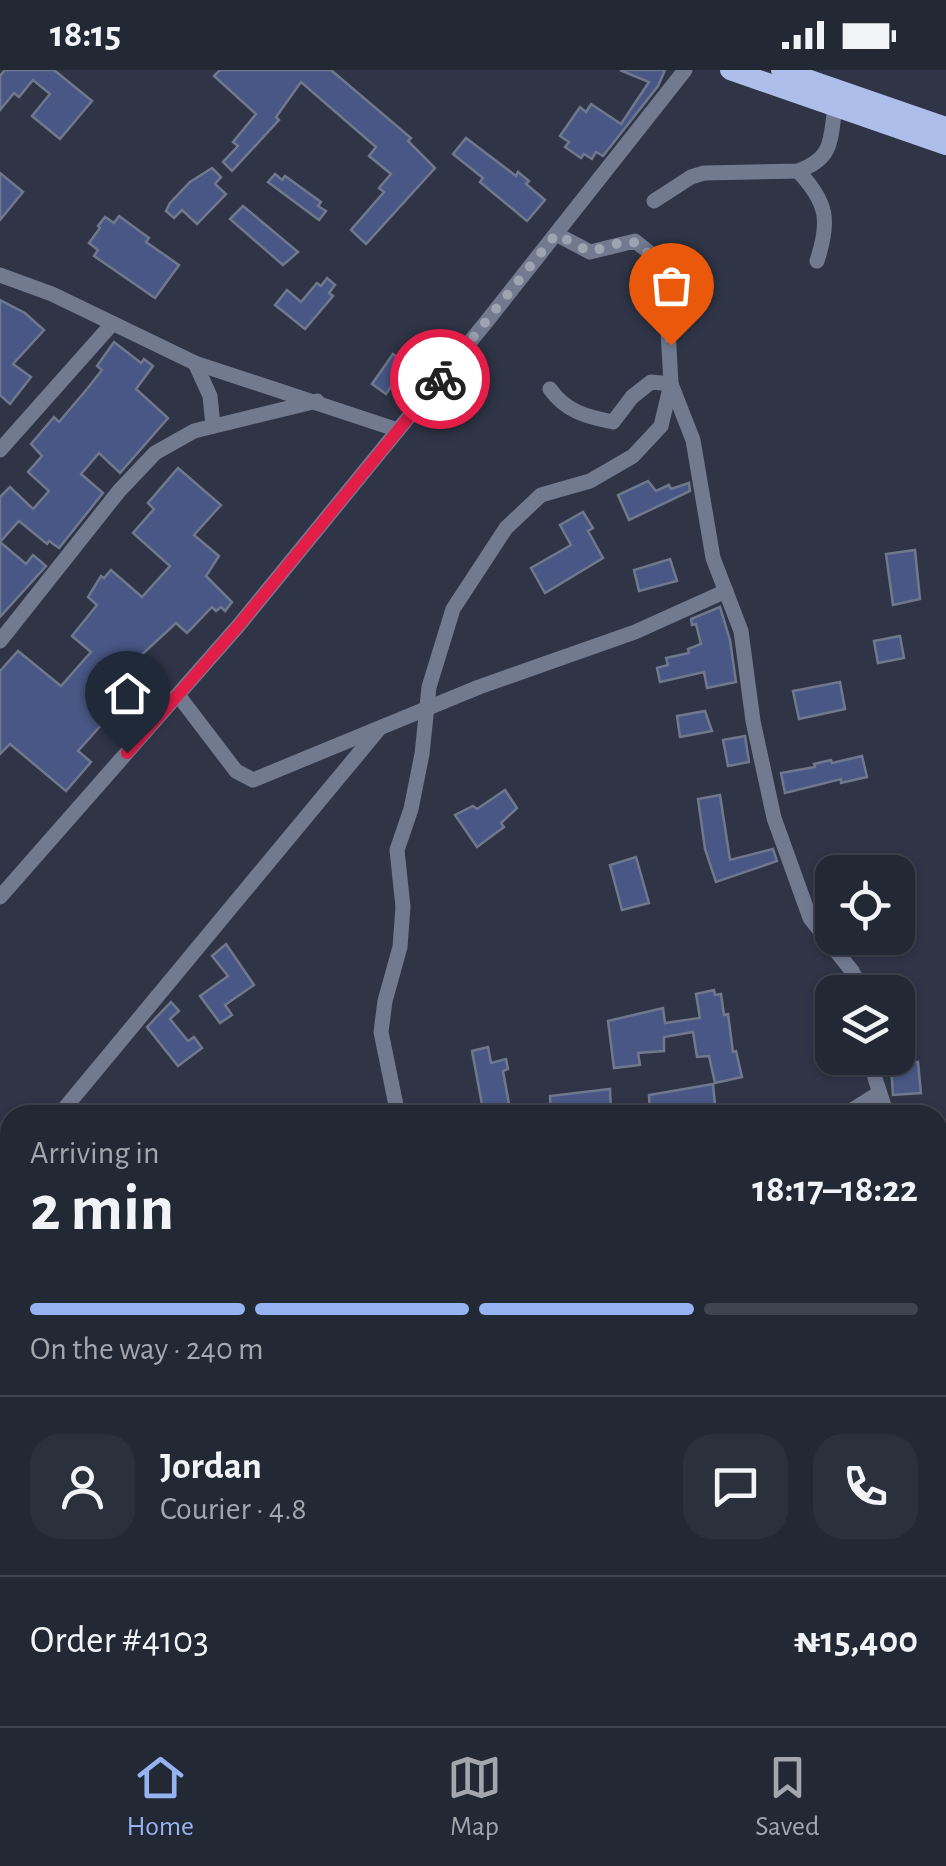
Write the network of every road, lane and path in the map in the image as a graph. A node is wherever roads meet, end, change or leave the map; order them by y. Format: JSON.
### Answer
{"nodes":[{"id":1,"x":685,"y":70,"type":"edge"},
{"id":2,"x":730,"y":70,"type":"edge"},
{"id":3,"x":782,"y":70,"type":"edge"},
{"id":4,"x":835,"y":106,"type":"junction"},
{"id":5,"x":946,"y":127,"type":"edge"},
{"id":6,"x":946,"y":145,"type":"edge"},
{"id":7,"x":798,"y":171,"type":"junction"},
{"id":8,"x":654,"y":202,"type":"dead end"},
{"id":9,"x":556,"y":234,"type":"junction"},
{"id":10,"x":817,"y":261,"type":"dead end"},
{"id":11,"x":0,"y":276,"type":"edge"},
{"id":12,"x":112,"y":324,"type":"junction"},
{"id":13,"x":195,"y":363,"type":"junction"},
{"id":14,"x":671,"y":384,"type":"junction"},
{"id":15,"x":550,"y":390,"type":"dead end"},
{"id":16,"x":317,"y":401,"type":"junction"},
{"id":17,"x":213,"y":426,"type":"junction"},
{"id":18,"x":398,"y":430,"type":"junction"},
{"id":19,"x":0,"y":450,"type":"edge"},
{"id":20,"x":726,"y":591,"type":"junction"},
{"id":21,"x":0,"y":641,"type":"edge"},
{"id":22,"x":178,"y":695,"type":"junction"},
{"id":23,"x":424,"y":709,"type":"junction"},
{"id":24,"x":382,"y":726,"type":"junction"},
{"id":25,"x":0,"y":897,"type":"edge"},
{"id":26,"x":854,"y":975,"type":"edge"},
{"id":27,"x":876,"y":1075,"type":"edge"},
{"id":28,"x":880,"y":1092,"type":"junction"},
{"id":29,"x":67,"y":1105,"type":"edge"},
{"id":30,"x":396,"y":1105,"type":"edge"},
{"id":31,"x":860,"y":1105,"type":"edge"},
{"id":32,"x":884,"y":1105,"type":"edge"}],
"edges":[{"from":1,"to":9,"type":"street"},
{"from":2,"to":4,"type":"main road"},
{"from":3,"to":5,"type":"main road"},
{"from":4,"to":6,"type":"main road"},
{"from":4,"to":7,"type":"street"},
{"from":7,"to":8,"type":"street"},
{"from":7,"to":10,"type":"street"},
{"from":9,"to":14,"type":"street"},
{"from":9,"to":18,"type":"street"},
{"from":11,"to":12,"type":"street"},
{"from":12,"to":13,"type":"street"},
{"from":12,"to":19,"type":"street"},
{"from":13,"to":16,"type":"street"},
{"from":13,"to":17,"type":"street"},
{"from":14,"to":15,"type":"street"},
{"from":14,"to":20,"type":"street"},
{"from":14,"to":23,"type":"street"},
{"from":16,"to":17,"type":"street"},
{"from":16,"to":18,"type":"street"},
{"from":17,"to":21,"type":"street"},
{"from":18,"to":22,"type":"street"},
{"from":20,"to":23,"type":"street"},
{"from":20,"to":26,"type":"street"},
{"from":22,"to":24,"type":"street"},
{"from":22,"to":25,"type":"street"},
{"from":23,"to":24,"type":"street"},
{"from":23,"to":30,"type":"street"},
{"from":24,"to":29,"type":"street"},
{"from":27,"to":28,"type":"street"},
{"from":28,"to":31,"type":"street"},
{"from":28,"to":32,"type":"street"}]}
